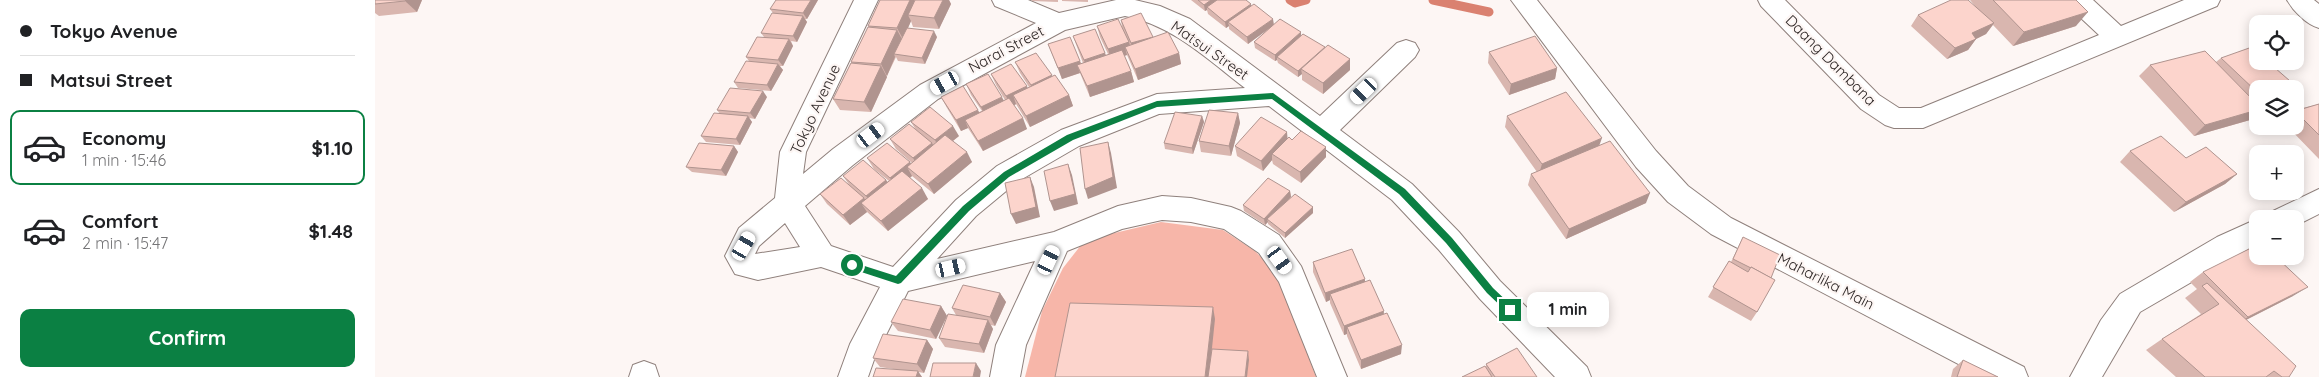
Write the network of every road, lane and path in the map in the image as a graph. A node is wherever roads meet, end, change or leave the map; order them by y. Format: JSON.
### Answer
{"nodes":[{"id":1,"x":866,"y":0,"type":"edge"},
{"id":2,"x":1004,"y":0,"type":"edge"},
{"id":3,"x":1523,"y":0,"type":"edge"},
{"id":4,"x":1770,"y":0,"type":"edge"},
{"id":5,"x":2077,"y":0,"type":"edge"},
{"id":6,"x":2208,"y":0,"type":"edge"},
{"id":7,"x":2299,"y":0,"type":"edge"},
{"id":8,"x":2319,"y":19,"type":"edge"},
{"id":9,"x":1058,"y":22,"type":"junction"},
{"id":10,"x":2119,"y":38,"type":"junction"},
{"id":11,"x":1406,"y":50,"type":"dead end"},
{"id":12,"x":1273,"y":96,"type":"junction"},
{"id":13,"x":1321,"y":132,"type":"junction"},
{"id":14,"x":2319,"y":202,"type":"edge"},
{"id":15,"x":789,"y":205,"type":"junction"},
{"id":16,"x":2302,"y":210,"type":"edge"},
{"id":17,"x":2249,"y":235,"type":"edge"},
{"id":18,"x":1057,"y":243,"type":"junction"},
{"id":19,"x":821,"y":255,"type":"junction"},
{"id":20,"x":898,"y":280,"type":"junction"},
{"id":21,"x":853,"y":377,"type":"edge"},
{"id":22,"x":1005,"y":377,"type":"edge"},
{"id":23,"x":1332,"y":377,"type":"edge"},
{"id":24,"x":1576,"y":377,"type":"edge"},
{"id":25,"x":2013,"y":377,"type":"edge"},
{"id":26,"x":2085,"y":377,"type":"edge"}],
"edges":[{"from":1,"to":15,"type":"street","name":"Tokyo Avenue"},
{"from":2,"to":9,"type":"street"},
{"from":3,"to":25,"type":"street","name":"Maharlika Main"},
{"from":4,"to":10,"type":"street","name":"Daang Dambana"},
{"from":5,"to":10,"type":"street"},
{"from":6,"to":10,"type":"street"},
{"from":7,"to":8,"type":"street"},
{"from":9,"to":12,"type":"street","name":"Matsui Street"},
{"from":9,"to":15,"type":"street","name":"Narai Street"},
{"from":11,"to":13,"type":"street"},
{"from":12,"to":13,"type":"street","name":"Matsui Street"},
{"from":12,"to":20,"type":"street"},
{"from":13,"to":24,"type":"street","name":"Matsui Street"},
{"from":14,"to":16,"type":"street"},
{"from":15,"to":19,"type":"street"},
{"from":15,"to":19,"type":"street","name":"Narai Street"},
{"from":17,"to":26,"type":"street"},
{"from":18,"to":20,"type":"street"},
{"from":18,"to":22,"type":"street"},
{"from":18,"to":23,"type":"street"},
{"from":19,"to":20,"type":"street"},
{"from":20,"to":21,"type":"street"}]}
